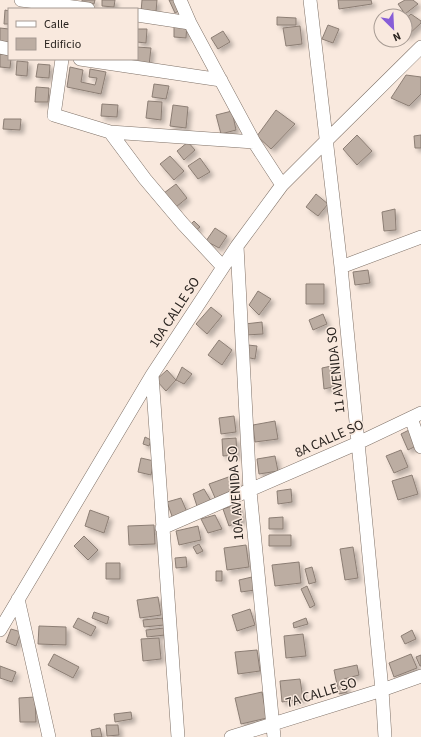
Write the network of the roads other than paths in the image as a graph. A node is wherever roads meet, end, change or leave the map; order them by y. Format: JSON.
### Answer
{"nodes":[{"id":1,"x":21,"y":0,"type":"edge"},
{"id":2,"x":180,"y":0,"type":"edge"},
{"id":3,"x":310,"y":0,"type":"edge"},
{"id":4,"x":69,"y":5,"type":"edge"},
{"id":5,"x":83,"y":8,"type":"edge"},
{"id":6,"x":138,"y":16,"type":"edge"},
{"id":7,"x":190,"y":22,"type":"junction"},
{"id":8,"x":421,"y":47,"type":"edge"},
{"id":9,"x":62,"y":60,"type":"edge"},
{"id":10,"x":87,"y":60,"type":"edge"},
{"id":11,"x":221,"y":80,"type":"junction"},
{"id":12,"x":110,"y":132,"type":"junction"},
{"id":13,"x":326,"y":140,"type":"junction"},
{"id":14,"x":254,"y":142,"type":"junction"},
{"id":15,"x":282,"y":185,"type":"junction"},
{"id":16,"x":421,"y":237,"type":"edge"},
{"id":17,"x":237,"y":246,"type":"junction"},
{"id":18,"x":223,"y":267,"type":"junction"},
{"id":19,"x":341,"y":267,"type":"junction"},
{"id":20,"x":152,"y":375,"type":"junction"},
{"id":21,"x":416,"y":416,"type":"edge"},
{"id":22,"x":358,"y":443,"type":"junction"},
{"id":23,"x":421,"y":447,"type":"edge"},
{"id":24,"x":250,"y":491,"type":"junction"},
{"id":25,"x":162,"y":528,"type":"junction"},
{"id":26,"x":18,"y":599,"type":"junction"},
{"id":27,"x":0,"y":630,"type":"edge"},
{"id":28,"x":421,"y":676,"type":"edge"},
{"id":29,"x":382,"y":690,"type":"junction"},
{"id":30,"x":273,"y":724,"type":"junction"},
{"id":31,"x":49,"y":737,"type":"edge"},
{"id":32,"x":178,"y":737,"type":"edge"},
{"id":33,"x":231,"y":737,"type":"edge"},
{"id":34,"x":274,"y":737,"type":"edge"},
{"id":35,"x":385,"y":737,"type":"edge"}],
"edges":[{"from":1,"to":4,"type":"street"},
{"from":2,"to":7,"type":"street"},
{"from":3,"to":13,"type":"street","name":"11 AVENIDA SO"},
{"from":4,"to":5,"type":"street"},
{"from":6,"to":7,"type":"street"},
{"from":7,"to":11,"type":"street"},
{"from":8,"to":13,"type":"street","name":"10A CALLE SO"},
{"from":9,"to":12,"type":"street"},
{"from":10,"to":11,"type":"street"},
{"from":11,"to":14,"type":"street"},
{"from":12,"to":14,"type":"street"},
{"from":12,"to":18,"type":"street"},
{"from":13,"to":15,"type":"street","name":"10A CALLE SO"},
{"from":13,"to":19,"type":"street","name":"11 AVENIDA SO"},
{"from":14,"to":15,"type":"street"},
{"from":15,"to":17,"type":"street","name":"10A CALLE SO"},
{"from":16,"to":19,"type":"street"},
{"from":17,"to":18,"type":"street","name":"10A CALLE SO"},
{"from":17,"to":24,"type":"street","name":"10A AVENIDA SO"},
{"from":18,"to":20,"type":"street","name":"10A CALLE SO"},
{"from":19,"to":22,"type":"street","name":"11 AVENIDA SO"},
{"from":20,"to":25,"type":"street"},
{"from":20,"to":26,"type":"street","name":"10A CALLE SO"},
{"from":21,"to":22,"type":"street","name":"8A CALLE SO"},
{"from":21,"to":23,"type":"street"},
{"from":22,"to":24,"type":"street","name":"8A CALLE SO"},
{"from":22,"to":29,"type":"street","name":"11 AVENIDA SO"},
{"from":24,"to":25,"type":"street","name":"8A CALLE SO"},
{"from":24,"to":30,"type":"street","name":"10A AVENIDA SO"},
{"from":25,"to":32,"type":"street"},
{"from":26,"to":27,"type":"street","name":"10A CALLE SO"},
{"from":26,"to":31,"type":"street"},
{"from":28,"to":29,"type":"street","name":"7A CALLE SO"},
{"from":29,"to":30,"type":"street","name":"7A CALLE SO"},
{"from":29,"to":35,"type":"street","name":"11 AVENIDA SO"},
{"from":30,"to":33,"type":"street","name":"7A CALLE SO"},
{"from":30,"to":34,"type":"street","name":"10A AVENIDA SO"}]}
